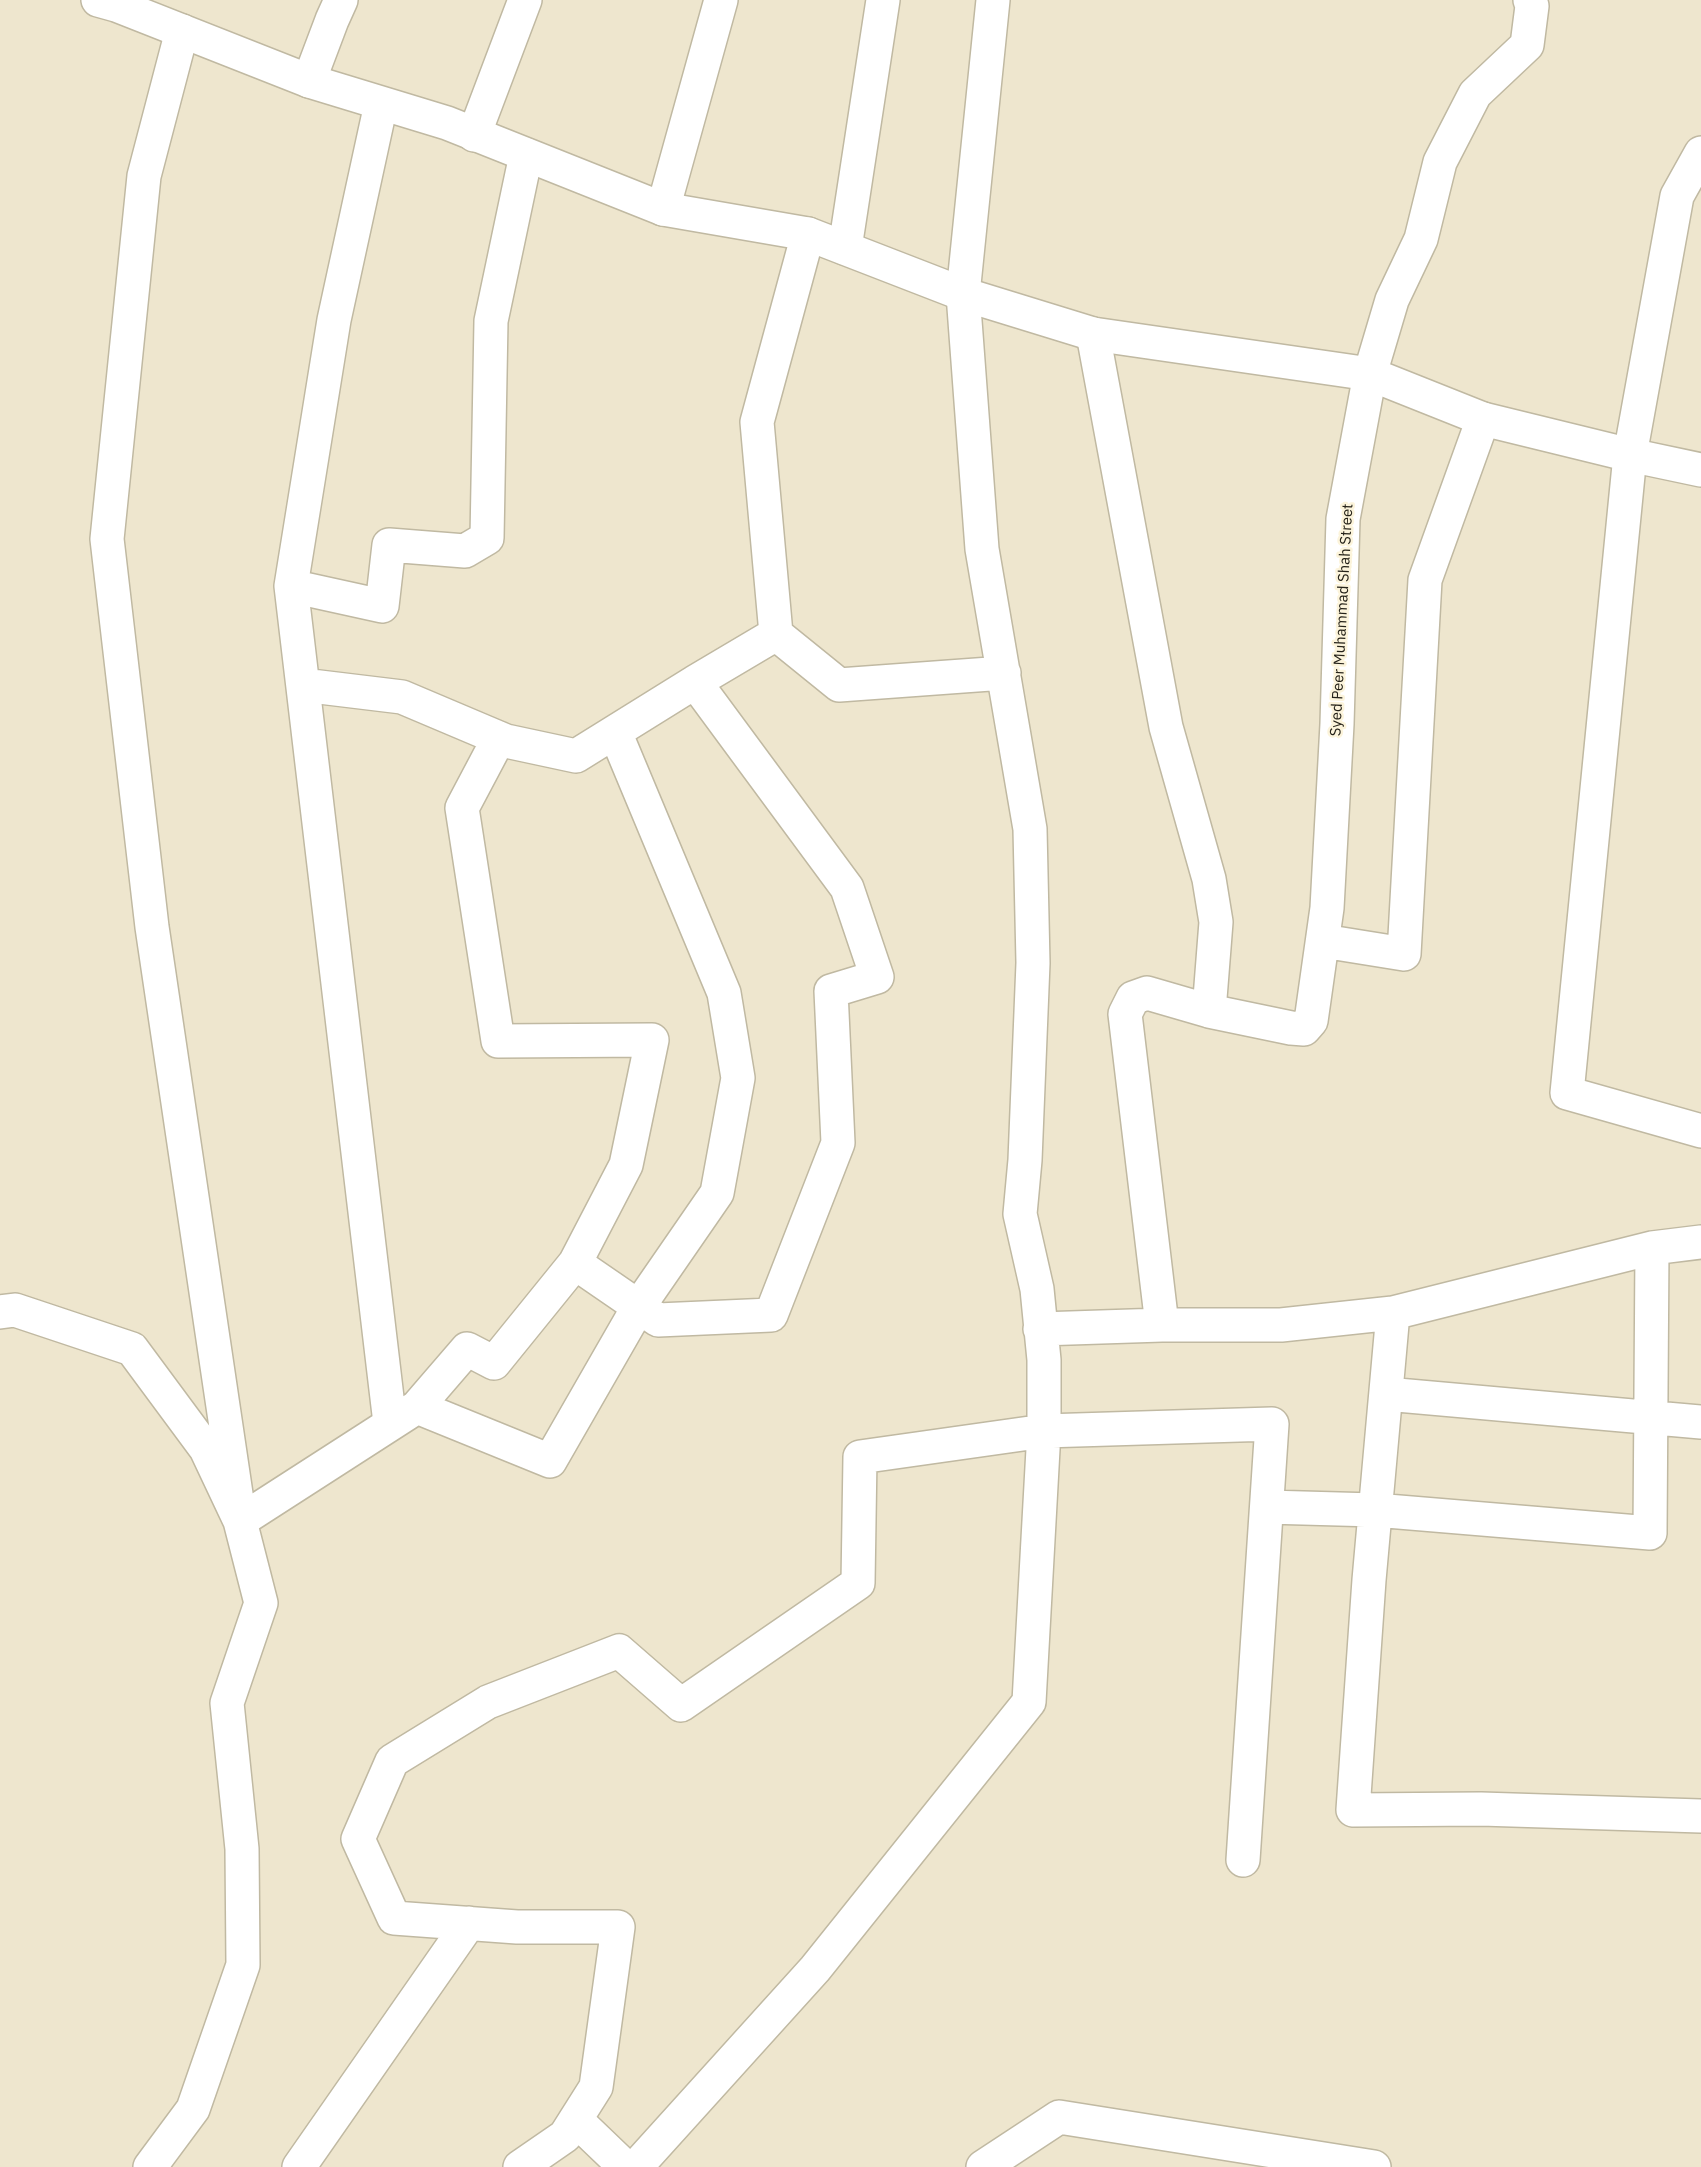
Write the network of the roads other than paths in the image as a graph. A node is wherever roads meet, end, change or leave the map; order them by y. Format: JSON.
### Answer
{"nodes":[{"id":1,"x":341,"y":0,"type":"edge"},
{"id":2,"x":525,"y":0,"type":"edge"},
{"id":3,"x":721,"y":0,"type":"edge"},
{"id":4,"x":883,"y":0,"type":"edge"},
{"id":5,"x":993,"y":0,"type":"edge"},
{"id":6,"x":1530,"y":0,"type":"edge"},
{"id":7,"x":111,"y":2,"type":"edge"},
{"id":8,"x":182,"y":31,"type":"junction"},
{"id":9,"x":309,"y":81,"type":"junction"},
{"id":10,"x":381,"y":104,"type":"junction"},
{"id":11,"x":474,"y":135,"type":"junction"},
{"id":12,"x":1701,"y":153,"type":"edge"},
{"id":13,"x":526,"y":155,"type":"junction"},
{"id":14,"x":663,"y":208,"type":"junction"},
{"id":15,"x":808,"y":234,"type":"junction"},
{"id":16,"x":845,"y":248,"type":"junction"},
{"id":17,"x":963,"y":294,"type":"junction"},
{"id":18,"x":1094,"y":334,"type":"junction"},
{"id":19,"x":1370,"y":374,"type":"junction"},
{"id":20,"x":1483,"y":419,"type":"junction"},
{"id":21,"x":1630,"y":455,"type":"junction"},
{"id":22,"x":1701,"y":470,"type":"edge"},
{"id":23,"x":291,"y":586,"type":"junction"},
{"id":24,"x":776,"y":634,"type":"junction"},
{"id":25,"x":1004,"y":672,"type":"junction"},
{"id":26,"x":695,"y":682,"type":"junction"},
{"id":27,"x":303,"y":685,"type":"junction"},
{"id":28,"x":615,"y":732,"type":"junction"},
{"id":29,"x":499,"y":738,"type":"junction"},
{"id":30,"x":1323,"y":941,"type":"junction"},
{"id":31,"x":1209,"y":1011,"type":"junction"},
{"id":32,"x":1701,"y":1131,"type":"edge"},
{"id":33,"x":1701,"y":1242,"type":"edge"},
{"id":34,"x":1652,"y":1248,"type":"junction"},
{"id":35,"x":575,"y":1263,"type":"junction"},
{"id":36,"x":639,"y":1306,"type":"junction"},
{"id":37,"x":0,"y":1312,"type":"edge"},
{"id":38,"x":1393,"y":1313,"type":"junction"},
{"id":39,"x":1162,"y":1325,"type":"junction"},
{"id":40,"x":1040,"y":1329,"type":"junction"},
{"id":41,"x":1386,"y":1394,"type":"junction"},
{"id":42,"x":404,"y":1415,"type":"junction"},
{"id":43,"x":1652,"y":1418,"type":"junction"},
{"id":44,"x":1701,"y":1422,"type":"edge"},
{"id":45,"x":1044,"y":1431,"type":"junction"},
{"id":46,"x":1267,"y":1507,"type":"junction"},
{"id":47,"x":1375,"y":1510,"type":"junction"},
{"id":48,"x":240,"y":1521,"type":"junction"},
{"id":49,"x":1701,"y":1816,"type":"edge"},
{"id":50,"x":1243,"y":1860,"type":"dead end"},
{"id":51,"x":469,"y":1923,"type":"junction"},
{"id":52,"x":576,"y":2120,"type":"junction"},
{"id":53,"x":150,"y":2167,"type":"edge"},
{"id":54,"x":299,"y":2167,"type":"edge"},
{"id":55,"x":520,"y":2167,"type":"edge"},
{"id":56,"x":625,"y":2167,"type":"edge"},
{"id":57,"x":636,"y":2167,"type":"edge"},
{"id":58,"x":983,"y":2167,"type":"edge"},
{"id":59,"x":1374,"y":2167,"type":"edge"}],
"edges":[{"from":1,"to":9,"type":"street"},
{"from":2,"to":11,"type":"street"},
{"from":3,"to":14,"type":"street"},
{"from":4,"to":16,"type":"street"},
{"from":5,"to":17,"type":"street"},
{"from":6,"to":19,"type":"street","name":"Syed Peer Muhammad Shah Street"},
{"from":7,"to":8,"type":"street"},
{"from":8,"to":9,"type":"street"},
{"from":8,"to":48,"type":"street"},
{"from":9,"to":10,"type":"street"},
{"from":10,"to":11,"type":"street"},
{"from":10,"to":23,"type":"street"},
{"from":11,"to":13,"type":"street"},
{"from":12,"to":21,"type":"street"},
{"from":13,"to":14,"type":"street"},
{"from":13,"to":23,"type":"street"},
{"from":14,"to":15,"type":"street"},
{"from":15,"to":16,"type":"street"},
{"from":15,"to":24,"type":"street"},
{"from":16,"to":17,"type":"street"},
{"from":17,"to":18,"type":"street"},
{"from":17,"to":25,"type":"street"},
{"from":18,"to":19,"type":"street"},
{"from":18,"to":31,"type":"street"},
{"from":19,"to":20,"type":"street"},
{"from":19,"to":30,"type":"street","name":"Syed Peer Muhammad Shah Street"},
{"from":20,"to":21,"type":"street"},
{"from":20,"to":30,"type":"street"},
{"from":21,"to":22,"type":"street"},
{"from":21,"to":32,"type":"street"},
{"from":23,"to":27,"type":"street"},
{"from":24,"to":25,"type":"street"},
{"from":24,"to":26,"type":"street"},
{"from":25,"to":40,"type":"street"},
{"from":26,"to":28,"type":"street"},
{"from":26,"to":36,"type":"street"},
{"from":27,"to":29,"type":"street"},
{"from":27,"to":42,"type":"street"},
{"from":28,"to":29,"type":"street"},
{"from":28,"to":36,"type":"street"},
{"from":29,"to":35,"type":"street"},
{"from":30,"to":31,"type":"street","name":"Syed Peer Muhammad Shah Street"},
{"from":31,"to":39,"type":"street"},
{"from":33,"to":34,"type":"street"},
{"from":34,"to":38,"type":"street"},
{"from":34,"to":43,"type":"street"},
{"from":35,"to":36,"type":"street"},
{"from":35,"to":42,"type":"street"},
{"from":36,"to":42,"type":"street"},
{"from":37,"to":48,"type":"street"},
{"from":38,"to":39,"type":"street"},
{"from":38,"to":41,"type":"street"},
{"from":39,"to":40,"type":"street"},
{"from":40,"to":45,"type":"street"},
{"from":41,"to":43,"type":"street"},
{"from":41,"to":47,"type":"street"},
{"from":42,"to":48,"type":"street"},
{"from":43,"to":44,"type":"street"},
{"from":43,"to":47,"type":"street"},
{"from":45,"to":46,"type":"street"},
{"from":45,"to":51,"type":"street"},
{"from":45,"to":57,"type":"street"},
{"from":46,"to":47,"type":"street"},
{"from":46,"to":50,"type":"street"},
{"from":47,"to":49,"type":"street"},
{"from":48,"to":53,"type":"street"},
{"from":51,"to":52,"type":"street"},
{"from":51,"to":54,"type":"street"},
{"from":52,"to":55,"type":"street"},
{"from":52,"to":56,"type":"street"},
{"from":58,"to":59,"type":"street"}]}
